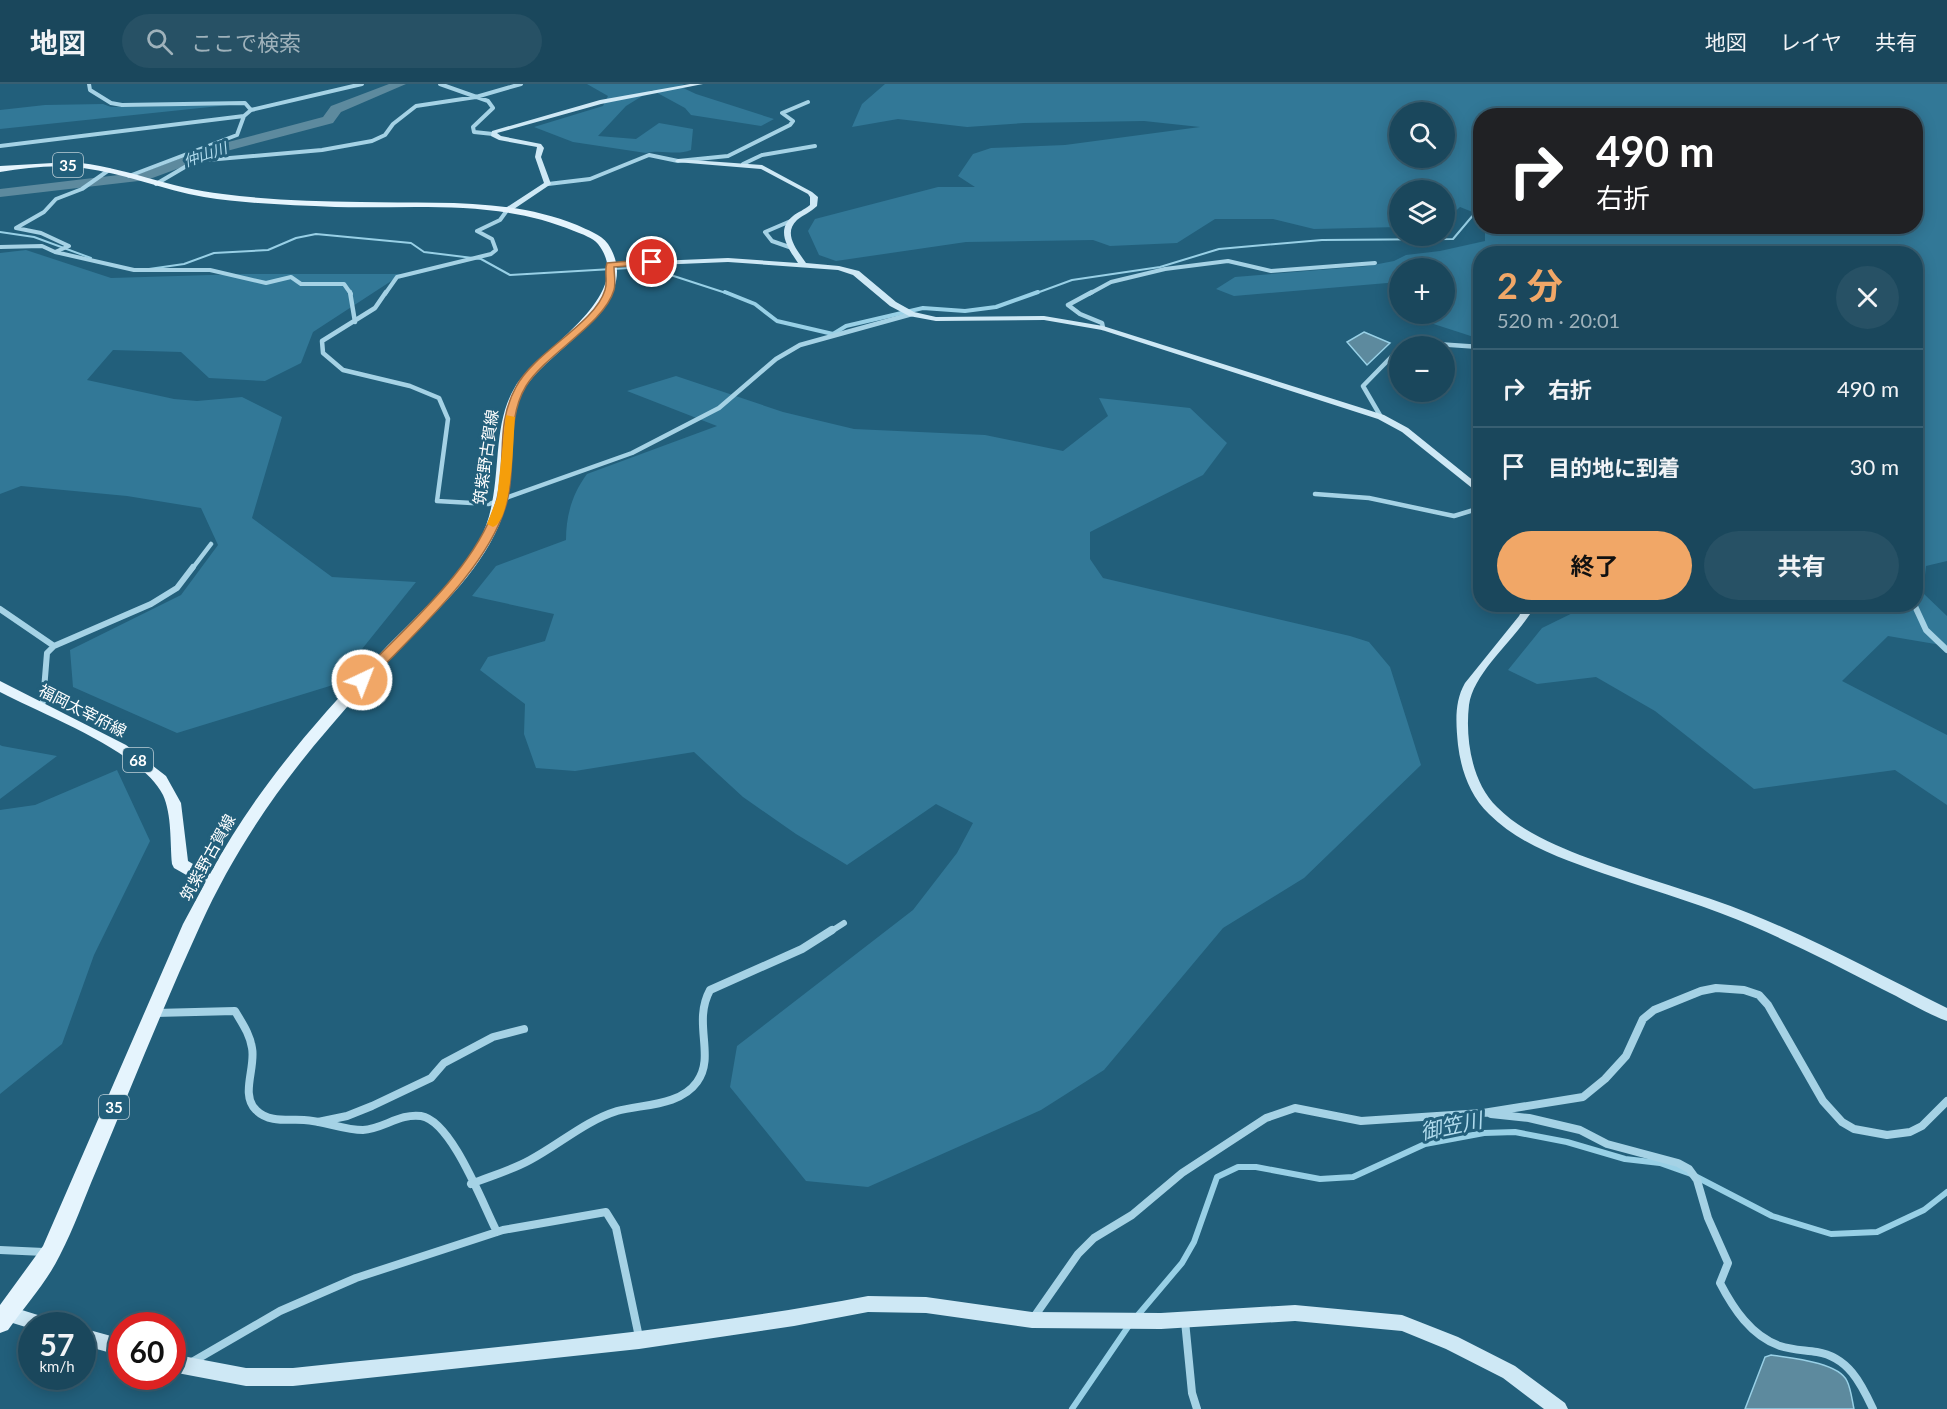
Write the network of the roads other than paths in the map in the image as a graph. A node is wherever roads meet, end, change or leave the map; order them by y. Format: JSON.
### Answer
{"nodes":[{"id":1,"x":89,"y":84,"type":"edge"},
{"id":2,"x":362,"y":84,"type":"edge"},
{"id":3,"x":440,"y":84,"type":"edge"},
{"id":4,"x":521,"y":84,"type":"edge"},
{"id":5,"x":700,"y":84,"type":"edge"},
{"id":6,"x":476,"y":97,"type":"junction"},
{"id":7,"x":808,"y":102,"type":"dead end"},
{"id":8,"x":251,"y":110,"type":"junction"},
{"id":9,"x":244,"y":116,"type":"junction"},
{"id":10,"x":493,"y":134,"type":"junction"},
{"id":11,"x":0,"y":146,"type":"edge"},
{"id":12,"x":815,"y":146,"type":"dead end"},
{"id":13,"x":678,"y":161,"type":"junction"},
{"id":14,"x":743,"y":164,"type":"junction"},
{"id":15,"x":0,"y":169,"type":"edge"},
{"id":16,"x":109,"y":170,"type":"junction"},
{"id":17,"x":132,"y":177,"type":"junction"},
{"id":18,"x":153,"y":183,"type":"junction"},
{"id":19,"x":548,"y":184,"type":"junction"},
{"id":20,"x":508,"y":209,"type":"junction"},
{"id":21,"x":793,"y":220,"type":"junction"},
{"id":22,"x":0,"y":247,"type":"edge"},
{"id":23,"x":792,"y":248,"type":"junction"},
{"id":24,"x":55,"y":252,"type":"junction"},
{"id":25,"x":1376,"y":263,"type":"dead end"},
{"id":26,"x":803,"y":264,"type":"junction"},
{"id":27,"x":610,"y":265,"type":"junction"},
{"id":28,"x":912,"y":314,"type":"junction"},
{"id":29,"x":355,"y":322,"type":"junction"},
{"id":30,"x":1103,"y":328,"type":"junction"},
{"id":31,"x":1455,"y":345,"type":"edge"},
{"id":32,"x":1473,"y":347,"type":"edge"},
{"id":33,"x":1389,"y":359,"type":"edge"},
{"id":34,"x":1381,"y":417,"type":"junction"},
{"id":35,"x":1473,"y":484,"type":"edge"},
{"id":36,"x":1315,"y":494,"type":"dead end"},
{"id":37,"x":503,"y":498,"type":"junction"},
{"id":38,"x":1473,"y":510,"type":"edge"},
{"id":39,"x":211,"y":544,"type":"dead end"},
{"id":40,"x":0,"y":609,"type":"edge"},
{"id":41,"x":1525,"y":612,"type":"edge"},
{"id":42,"x":1916,"y":612,"type":"edge"},
{"id":43,"x":54,"y":646,"type":"junction"},
{"id":44,"x":1947,"y":650,"type":"edge"},
{"id":45,"x":0,"y":686,"type":"edge"},
{"id":46,"x":38,"y":707,"type":"junction"},
{"id":47,"x":213,"y":883,"type":"junction"},
{"id":48,"x":844,"y":923,"type":"dead end"},
{"id":49,"x":155,"y":1013,"type":"junction"},
{"id":50,"x":1947,"y":1015,"type":"edge"},
{"id":51,"x":524,"y":1029,"type":"dead end"},
{"id":52,"x":1947,"y":1101,"type":"edge"},
{"id":53,"x":1483,"y":1113,"type":"junction"},
{"id":54,"x":315,"y":1122,"type":"junction"},
{"id":55,"x":471,"y":1184,"type":"junction"},
{"id":56,"x":496,"y":1232,"type":"junction"},
{"id":57,"x":0,"y":1250,"type":"edge"},
{"id":58,"x":51,"y":1252,"type":"junction"},
{"id":59,"x":4,"y":1319,"type":"edge"},
{"id":60,"x":1185,"y":1319,"type":"junction"},
{"id":61,"x":1032,"y":1320,"type":"junction"},
{"id":62,"x":639,"y":1341,"type":"junction"},
{"id":63,"x":186,"y":1361,"type":"edge"},
{"id":64,"x":186,"y":1366,"type":"edge"},
{"id":65,"x":1197,"y":1409,"type":"edge"},
{"id":66,"x":1559,"y":1409,"type":"edge"},
{"id":67,"x":1873,"y":1409,"type":"edge"}],
"edges":[{"from":1,"to":8,"type":"street"},
{"from":2,"to":8,"type":"street"},
{"from":3,"to":6,"type":"street"},
{"from":4,"to":6,"type":"street"},
{"from":5,"to":10,"type":"street"},
{"from":6,"to":10,"type":"street"},
{"from":6,"to":18,"type":"street"},
{"from":7,"to":13,"type":"street"},
{"from":8,"to":9,"type":"street"},
{"from":9,"to":11,"type":"street"},
{"from":9,"to":17,"type":"street"},
{"from":10,"to":19,"type":"street"},
{"from":12,"to":14,"type":"street"},
{"from":13,"to":14,"type":"street"},
{"from":13,"to":19,"type":"street"},
{"from":14,"to":21,"type":"street"},
{"from":15,"to":16,"type":"main road","number":"35"},
{"from":16,"to":17,"type":"main road","number":"35"},
{"from":16,"to":24,"type":"street"},
{"from":17,"to":18,"type":"main road","number":"35"},
{"from":18,"to":20,"type":"main road","number":"35"},
{"from":19,"to":20,"type":"street"},
{"from":20,"to":27,"type":"main road","number":"35"},
{"from":20,"to":29,"type":"street"},
{"from":21,"to":23,"type":"street"},
{"from":21,"to":23,"type":"street"},
{"from":22,"to":24,"type":"street"},
{"from":23,"to":26,"type":"street"},
{"from":24,"to":29,"type":"street"},
{"from":25,"to":30,"type":"street"},
{"from":26,"to":27,"type":"street"},
{"from":26,"to":28,"type":"street"},
{"from":27,"to":37,"type":"main road","name":"筑紫野古賀線","number":"35"},
{"from":28,"to":30,"type":"street"},
{"from":28,"to":37,"type":"street"},
{"from":29,"to":37,"type":"street"},
{"from":30,"to":34,"type":"street"},
{"from":31,"to":32,"type":"street"},
{"from":33,"to":34,"type":"street"},
{"from":34,"to":35,"type":"street"},
{"from":36,"to":38,"type":"street"},
{"from":37,"to":47,"type":"main road","name":"筑紫野古賀線","number":"35"},
{"from":39,"to":43,"type":"street"},
{"from":40,"to":43,"type":"street"},
{"from":41,"to":50,"type":"street"},
{"from":42,"to":44,"type":"street"},
{"from":43,"to":46,"type":"street"},
{"from":45,"to":46,"type":"main road","name":"福岡太宰府線","number":"68"},
{"from":46,"to":47,"type":"main road","name":"福岡太宰府線","number":"68"},
{"from":47,"to":49,"type":"main road","name":"筑紫野古賀線","number":"35"},
{"from":48,"to":55,"type":"street"},
{"from":49,"to":54,"type":"street"},
{"from":49,"to":58,"type":"main road","name":"筑紫野古賀線","number":"35"},
{"from":51,"to":54,"type":"street"},
{"from":52,"to":53,"type":"street"},
{"from":53,"to":61,"type":"street"},
{"from":53,"to":67,"type":"street"},
{"from":54,"to":55,"type":"street"},
{"from":55,"to":56,"type":"street"},
{"from":56,"to":62,"type":"street"},
{"from":56,"to":63,"type":"street"},
{"from":57,"to":58,"type":"street"},
{"from":58,"to":59,"type":"main road","name":"筑紫野古賀線","number":"35"},
{"from":60,"to":61,"type":"street"},
{"from":60,"to":65,"type":"street"},
{"from":60,"to":66,"type":"street"},
{"from":61,"to":62,"type":"street"},
{"from":62,"to":64,"type":"street"}]}
